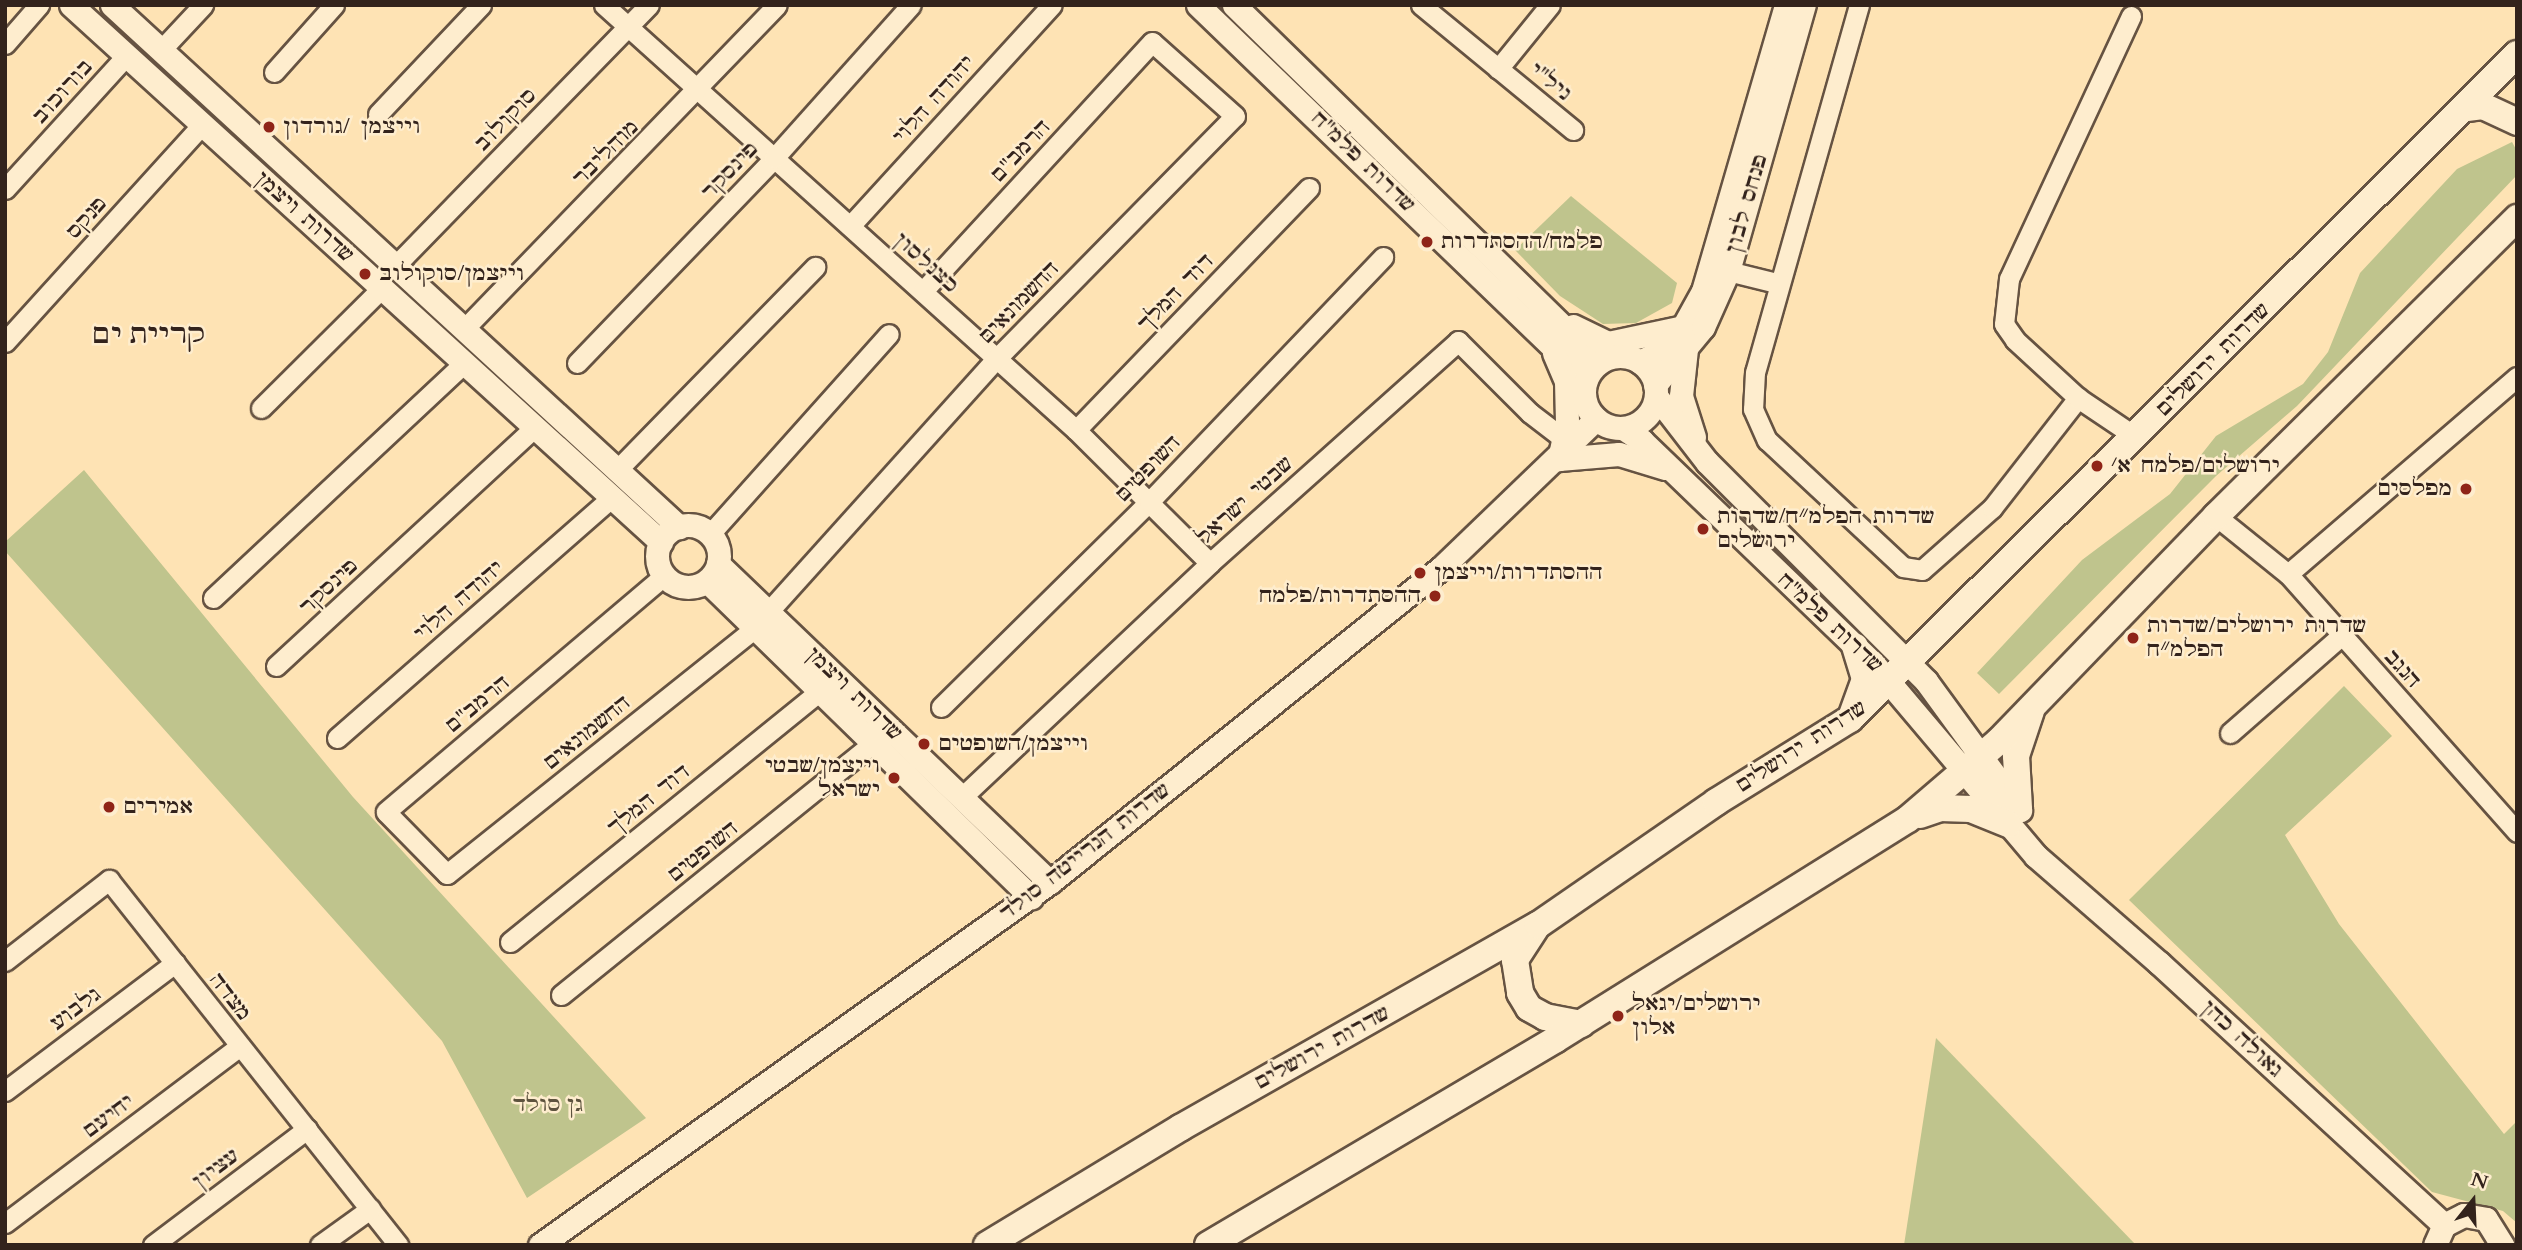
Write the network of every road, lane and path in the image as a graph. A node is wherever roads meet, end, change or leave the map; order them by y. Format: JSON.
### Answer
{"nodes":[{"id":1,"x":39,"y":5,"type":"edge"},
{"id":2,"x":71,"y":5,"type":"edge"},
{"id":3,"x":112,"y":5,"type":"edge"},
{"id":4,"x":202,"y":5,"type":"edge"},
{"id":5,"x":334,"y":5,"type":"edge"},
{"id":6,"x":481,"y":5,"type":"edge"},
{"id":7,"x":604,"y":5,"type":"edge"},
{"id":8,"x":649,"y":5,"type":"edge"},
{"id":9,"x":777,"y":5,"type":"edge"},
{"id":10,"x":911,"y":5,"type":"edge"},
{"id":11,"x":1052,"y":5,"type":"edge"},
{"id":12,"x":1198,"y":5,"type":"edge"},
{"id":13,"x":1234,"y":5,"type":"edge"},
{"id":14,"x":1421,"y":5,"type":"edge"},
{"id":15,"x":1550,"y":5,"type":"edge"},
{"id":16,"x":1786,"y":5,"type":"edge"},
{"id":17,"x":1804,"y":5,"type":"edge"},
{"id":18,"x":1859,"y":5,"type":"edge"},
{"id":19,"x":2131,"y":16,"type":"dead end"},
{"id":20,"x":629,"y":27,"type":"junction"},
{"id":21,"x":1152,"y":42,"type":"joint"},
{"id":22,"x":5,"y":44,"type":"edge"},
{"id":23,"x":161,"y":51,"type":"junction"},
{"id":24,"x":2517,"y":54,"type":"edge"},
{"id":25,"x":126,"y":56,"type":"junction"},
{"id":26,"x":1498,"y":69,"type":"junction"},
{"id":27,"x":274,"y":72,"type":"dead end"},
{"id":28,"x":699,"y":90,"type":"junction"},
{"id":29,"x":2467,"y":108,"type":"junction"},
{"id":30,"x":378,"y":114,"type":"dead end"},
{"id":31,"x":2517,"y":122,"type":"edge"},
{"id":32,"x":202,"y":125,"type":"junction"},
{"id":33,"x":1573,"y":130,"type":"dead end"},
{"id":34,"x":774,"y":158,"type":"junction"},
{"id":35,"x":1309,"y":188,"type":"dead end"},
{"id":36,"x":5,"y":189,"type":"edge"},
{"id":37,"x":2517,"y":218,"type":"edge"},
{"id":38,"x":850,"y":226,"type":"junction"},
{"id":39,"x":1383,"y":257,"type":"dead end"},
{"id":40,"x":396,"y":266,"type":"junction"},
{"id":41,"x":815,"y":267,"type":"dead end"},
{"id":42,"x":1728,"y":271,"type":"junction"},
{"id":43,"x":1777,"y":283,"type":"junction"},
{"id":44,"x":382,"y":288,"type":"junction"},
{"id":45,"x":1527,"y":288,"type":"junction"},
{"id":46,"x":923,"y":291,"type":"junction"},
{"id":47,"x":464,"y":329,"type":"junction"},
{"id":48,"x":890,"y":334,"type":"dead end"},
{"id":49,"x":1544,"y":335,"type":"junction"},
{"id":50,"x":1684,"y":338,"type":"junction"},
{"id":51,"x":5,"y":342,"type":"edge"},
{"id":52,"x":996,"y":358,"type":"junction"},
{"id":53,"x":1640,"y":362,"type":"junction"},
{"id":54,"x":464,"y":363,"type":"junction"},
{"id":55,"x":577,"y":363,"type":"dead end"},
{"id":56,"x":1593,"y":371,"type":"junction"},
{"id":57,"x":2517,"y":377,"type":"edge"},
{"id":58,"x":1656,"y":391,"type":"junction"},
{"id":59,"x":2078,"y":398,"type":"junction"},
{"id":60,"x":261,"y":408,"type":"dead end"},
{"id":61,"x":1596,"y":419,"type":"junction"},
{"id":62,"x":535,"y":427,"type":"junction"},
{"id":63,"x":1623,"y":428,"type":"junction"},
{"id":64,"x":1076,"y":430,"type":"junction"},
{"id":65,"x":2136,"y":437,"type":"junction"},
{"id":66,"x":1561,"y":449,"type":"junction"},
{"id":67,"x":1707,"y":462,"type":"junction"},
{"id":68,"x":617,"y":470,"type":"junction"},
{"id":69,"x":1671,"y":470,"type":"junction"},
{"id":70,"x":612,"y":497,"type":"junction"},
{"id":71,"x":1149,"y":502,"type":"junction"},
{"id":72,"x":2216,"y":516,"type":"junction"},
{"id":73,"x":679,"y":527,"type":"junction"},
{"id":74,"x":710,"y":534,"type":"junction"},
{"id":75,"x":661,"y":542,"type":"junction"},
{"id":76,"x":1210,"y":563,"type":"junction"},
{"id":77,"x":713,"y":572,"type":"junction"},
{"id":78,"x":2288,"y":574,"type":"junction"},
{"id":79,"x":665,"y":575,"type":"junction"},
{"id":80,"x":212,"y":598,"type":"dead end"},
{"id":81,"x":761,"y":620,"type":"junction"},
{"id":82,"x":2342,"y":635,"type":"junction"},
{"id":83,"x":1855,"y":646,"type":"junction"},
{"id":84,"x":276,"y":666,"type":"dead end"},
{"id":85,"x":1900,"y":673,"type":"junction"},
{"id":86,"x":817,"y":693,"type":"junction"},
{"id":87,"x":2033,"y":706,"type":"junction"},
{"id":88,"x":941,"y":707,"type":"dead end"},
{"id":89,"x":1850,"y":719,"type":"junction"},
{"id":90,"x":2230,"y":733,"type":"dead end"},
{"id":91,"x":337,"y":738,"type":"dead end"},
{"id":92,"x":873,"y":743,"type":"junction"},
{"id":93,"x":1973,"y":763,"type":"junction"},
{"id":94,"x":961,"y":799,"type":"junction"},
{"id":95,"x":2013,"y":816,"type":"junction"},
{"id":96,"x":1908,"y":819,"type":"junction"},
{"id":97,"x":2517,"y":832,"type":"edge"},
{"id":98,"x":447,"y":874,"type":"joint"},
{"id":99,"x":1050,"y":883,"type":"junction"},
{"id":100,"x":1031,"y":897,"type":"junction"},
{"id":101,"x":1538,"y":925,"type":"junction"},
{"id":102,"x":510,"y":942,"type":"dead end"},
{"id":103,"x":5,"y":961,"type":"edge"},
{"id":104,"x":175,"y":963,"type":"junction"},
{"id":105,"x":561,"y":995,"type":"dead end"},
{"id":106,"x":1581,"y":1024,"type":"junction"},
{"id":107,"x":240,"y":1046,"type":"junction"},
{"id":108,"x":5,"y":1091,"type":"edge"},
{"id":109,"x":307,"y":1129,"type":"junction"},
{"id":110,"x":370,"y":1209,"type":"junction"},
{"id":111,"x":5,"y":1223,"type":"edge"},
{"id":112,"x":2440,"y":1235,"type":"edge"},
{"id":113,"x":153,"y":1245,"type":"edge"},
{"id":114,"x":320,"y":1245,"type":"edge"},
{"id":115,"x":398,"y":1245,"type":"edge"},
{"id":116,"x":540,"y":1245,"type":"edge"},
{"id":117,"x":986,"y":1245,"type":"edge"},
{"id":118,"x":1208,"y":1245,"type":"edge"},
{"id":119,"x":2502,"y":1245,"type":"edge"}],
"edges":[{"from":1,"to":22,"type":"street"},
{"from":2,"to":25,"type":"street","name":"שדרות ויצמן"},
{"from":3,"to":23,"type":"street","name":"שדרות ויצמן"},
{"from":4,"to":23,"type":"street"},
{"from":5,"to":27,"type":"street"},
{"from":6,"to":30,"type":"street"},
{"from":7,"to":20,"type":"street","name":"כצנלסון"},
{"from":8,"to":20,"type":"street","name":"סוקולוב"},
{"from":9,"to":28,"type":"street","name":"מוהליבר"},
{"from":10,"to":34,"type":"street","name":"פינסקר"},
{"from":11,"to":38,"type":"street","name":"יהודה הלוי"},
{"from":12,"to":49,"type":"street","name":"שדרות פלמ\"ח"},
{"from":13,"to":45,"type":"street","name":"שדרות פלמ\"ח"},
{"from":14,"to":26,"type":"street","name":"ניל\"י"},
{"from":15,"to":26,"type":"street","name":"ניל\"י"},
{"from":16,"to":50,"type":"street","name":"פנחס לבון"},
{"from":17,"to":42,"type":"street","name":"פנחס לבון"},
{"from":18,"to":43,"type":"street"},
{"from":19,"to":59,"type":"street"},
{"from":20,"to":28,"type":"street","name":"כצנלסון"},
{"from":20,"to":40,"type":"street","name":"סוקולוב"},
{"from":21,"to":46,"type":"street","name":"הרמב\"ם"},
{"from":21,"to":52,"type":"street","name":"החשמונאים"},
{"from":23,"to":40,"type":"street","name":"שדרות ויצמן"},
{"from":24,"to":29,"type":"main road","name":"שדרות ירושלים"},
{"from":25,"to":32,"type":"street","name":"שדרות ויצמן"},
{"from":25,"to":36,"type":"street","name":"בורוכוב"},
{"from":26,"to":33,"type":"street","name":"ניל\"י"},
{"from":28,"to":34,"type":"street","name":"כצנלסון"},
{"from":28,"to":47,"type":"street","name":"מוהליבר"},
{"from":29,"to":31,"type":"main road"},
{"from":29,"to":65,"type":"main road","name":"שדרות ירושלים"},
{"from":32,"to":44,"type":"street","name":"שדרות ויצמן"},
{"from":32,"to":51,"type":"street","name":"פנקס"},
{"from":34,"to":38,"type":"street","name":"כצנלסון"},
{"from":34,"to":55,"type":"street","name":"פינסקר"},
{"from":35,"to":64,"type":"street","name":"דוד המלך"},
{"from":37,"to":72,"type":"main road"},
{"from":38,"to":46,"type":"street","name":"כצנלסון"},
{"from":39,"to":71,"type":"street","name":"השופטים"},
{"from":40,"to":47,"type":"street","name":"שדרות ויצמן"},
{"from":41,"to":68,"type":"street"},
{"from":42,"to":43,"type":"street"},
{"from":42,"to":50,"type":"street","name":"פנחס לבון"},
{"from":43,"to":59,"type":"street"},
{"from":44,"to":54,"type":"street","name":"שדרות ויצמן"},
{"from":44,"to":60,"type":"street"},
{"from":45,"to":50,"type":"street"},
{"from":45,"to":56,"type":"street","name":"שדרות פלמ\"ח"},
{"from":46,"to":52,"type":"street","name":"כצנלסון"},
{"from":47,"to":68,"type":"street","name":"שדרות ויצמן"},
{"from":48,"to":74,"type":"street"},
{"from":49,"to":56,"type":"street","name":"שדרות פלמ\"ח"},
{"from":49,"to":66,"type":"street"},
{"from":50,"to":53,"type":"street","name":"פנחס לבון"},
{"from":50,"to":58,"type":"street","name":"פנחס לבון"},
{"from":50,"to":67,"type":"street"},
{"from":52,"to":64,"type":"street","name":"כצנלסון"},
{"from":52,"to":81,"type":"street","name":"החשמונאים"},
{"from":53,"to":56,"type":"street"},
{"from":53,"to":58,"type":"street"},
{"from":54,"to":62,"type":"street","name":"שדרות ויצמן"},
{"from":54,"to":80,"type":"street"},
{"from":56,"to":61,"type":"street"},
{"from":57,"to":78,"type":"street"},
{"from":58,"to":63,"type":"street"},
{"from":58,"to":67,"type":"street","name":"שדרות פלמ\"ח"},
{"from":59,"to":65,"type":"street"},
{"from":61,"to":63,"type":"street"},
{"from":61,"to":66,"type":"street","name":"שדרות הנרייטה סולד"},
{"from":62,"to":70,"type":"street","name":"שדרות ויצמן"},
{"from":62,"to":84,"type":"street","name":"פינסקר"},
{"from":63,"to":69,"type":"street","name":"שדרות פלמ\"ח"},
{"from":64,"to":71,"type":"street","name":"כצנלסון"},
{"from":65,"to":85,"type":"main road","name":"שדרות ירושלים"},
{"from":66,"to":69,"type":"street"},
{"from":66,"to":76,"type":"street","name":"שבטי ישראל"},
{"from":66,"to":99,"type":"street","name":"שדרות הנרייטה סולד"},
{"from":67,"to":85,"type":"street","name":"שדרות פלמ\"ח"},
{"from":68,"to":73,"type":"street","name":"שדרות ויצמן"},
{"from":69,"to":83,"type":"street","name":"שדרות פלמ\"ח"},
{"from":70,"to":75,"type":"street","name":"שדרות ויצמן"},
{"from":70,"to":91,"type":"street","name":"יהודה הלוי"},
{"from":71,"to":76,"type":"street","name":"כצנלסון"},
{"from":71,"to":88,"type":"street","name":"השופטים"},
{"from":72,"to":78,"type":"street","name":"הנגב"},
{"from":72,"to":87,"type":"main road"},
{"from":73,"to":74,"type":"street"},
{"from":73,"to":75,"type":"street"},
{"from":74,"to":77,"type":"street"},
{"from":75,"to":79,"type":"street"},
{"from":76,"to":94,"type":"street","name":"שבטי ישראל"},
{"from":77,"to":79,"type":"street"},
{"from":77,"to":81,"type":"street","name":"שדרות ויצמן"},
{"from":78,"to":82,"type":"street","name":"הנגב"},
{"from":79,"to":98,"type":"street","name":"הרמב\"ם"},
{"from":81,"to":86,"type":"street","name":"שדרות ויצמן"},
{"from":81,"to":94,"type":"street","name":"שדרות ויצמן"},
{"from":81,"to":98,"type":"street","name":"החשמונאים"},
{"from":82,"to":90,"type":"street"},
{"from":82,"to":97,"type":"street","name":"הנגב"},
{"from":83,"to":85,"type":"street","name":"שדרות פלמ\"ח"},
{"from":83,"to":89,"type":"main road"},
{"from":85,"to":89,"type":"main road","name":"שדרות ירושלים"},
{"from":85,"to":93,"type":"street","name":"שדרות פלמ\"ח"},
{"from":86,"to":92,"type":"street","name":"שדרות ויצמן"},
{"from":86,"to":102,"type":"street","name":"דוד המלך"},
{"from":87,"to":93,"type":"main road"},
{"from":87,"to":95,"type":"main road"},
{"from":89,"to":101,"type":"main road","name":"שדרות ירושלים"},
{"from":92,"to":100,"type":"street","name":"שדרות ויצמן"},
{"from":92,"to":105,"type":"street","name":"השופטים"},
{"from":93,"to":95,"type":"street","name":"גאולה כהן"},
{"from":93,"to":96,"type":"main road"},
{"from":94,"to":99,"type":"street","name":"שדרות ויצמן"},
{"from":95,"to":96,"type":"main road"},
{"from":95,"to":112,"type":"street","name":"גאולה כהן"},
{"from":96,"to":106,"type":"main road"},
{"from":99,"to":100,"type":"street","name":"שדרות הנרייטה סולד"},
{"from":100,"to":116,"type":"street","name":"שדרות הנרייטה סולד"},
{"from":101,"to":106,"type":"main road"},
{"from":101,"to":117,"type":"main road","name":"שדרות ירושלים"},
{"from":103,"to":104,"type":"street","name":"מצדה"},
{"from":104,"to":107,"type":"street","name":"מצדה"},
{"from":104,"to":108,"type":"street","name":"גלבוע"},
{"from":106,"to":118,"type":"main road"},
{"from":107,"to":109,"type":"street","name":"מצדה"},
{"from":107,"to":111,"type":"street","name":"יחיעם"},
{"from":109,"to":110,"type":"street","name":"מצדה"},
{"from":109,"to":113,"type":"street","name":"עציון"},
{"from":110,"to":114,"type":"street"},
{"from":110,"to":115,"type":"street","name":"מצדה"},
{"from":112,"to":119,"type":"street"}]}
